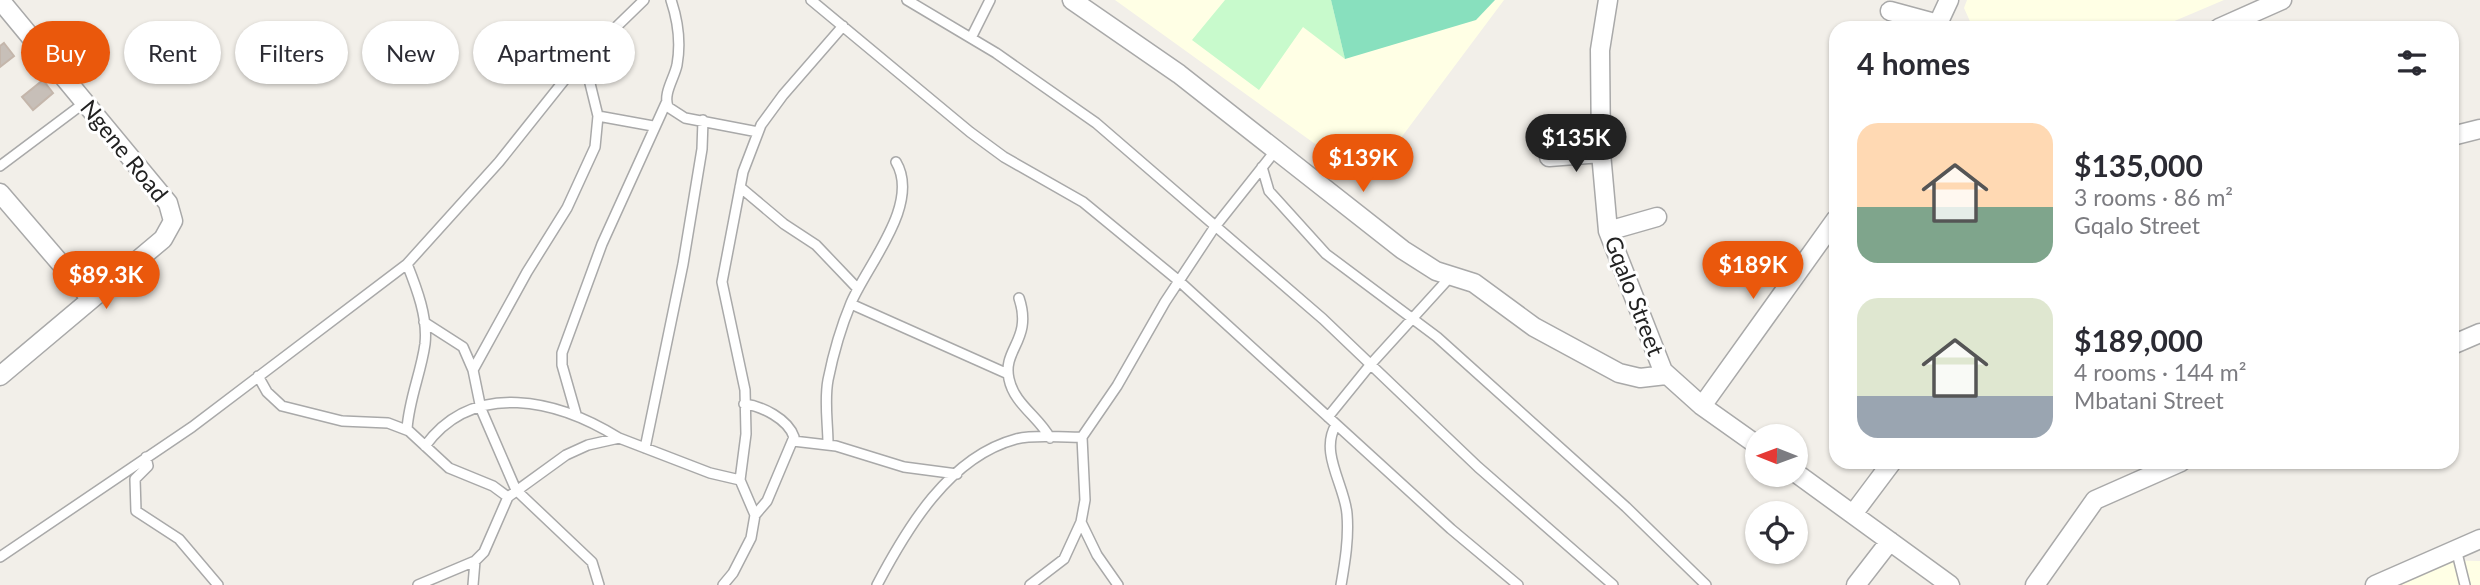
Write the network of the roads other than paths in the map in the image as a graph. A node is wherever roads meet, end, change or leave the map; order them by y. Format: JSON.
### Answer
{"nodes":[{"id":1,"x":0,"y":0,"type":"edge"},
{"id":2,"x":644,"y":0,"type":"edge"},
{"id":3,"x":671,"y":0,"type":"edge"},
{"id":4,"x":811,"y":0,"type":"edge"},
{"id":5,"x":907,"y":0,"type":"edge"},
{"id":6,"x":990,"y":0,"type":"edge"},
{"id":7,"x":1072,"y":0,"type":"edge"},
{"id":8,"x":1608,"y":0,"type":"edge"},
{"id":9,"x":1949,"y":0,"type":"edge"},
{"id":10,"x":2282,"y":0,"type":"edge"},
{"id":11,"x":1890,"y":11,"type":"dead end"},
{"id":12,"x":623,"y":21,"type":"edge"},
{"id":13,"x":1921,"y":21,"type":"edge"},
{"id":14,"x":1939,"y":21,"type":"edge"},
{"id":15,"x":2235,"y":21,"type":"edge"},
{"id":16,"x":843,"y":26,"type":"junction"},
{"id":17,"x":971,"y":38,"type":"junction"},
{"id":18,"x":562,"y":84,"type":"edge"},
{"id":19,"x":590,"y":84,"type":"edge"},
{"id":20,"x":84,"y":103,"type":"junction"},
{"id":21,"x":666,"y":103,"type":"junction"},
{"id":22,"x":598,"y":117,"type":"junction"},
{"id":23,"x":703,"y":120,"type":"junction"},
{"id":24,"x":653,"y":126,"type":"junction"},
{"id":25,"x":2480,"y":129,"type":"edge"},
{"id":26,"x":758,"y":132,"type":"junction"},
{"id":27,"x":2459,"y":134,"type":"edge"},
{"id":28,"x":1276,"y":150,"type":"junction"},
{"id":29,"x":1601,"y":153,"type":"junction"},
{"id":30,"x":1549,"y":157,"type":"dead end"},
{"id":31,"x":895,"y":162,"type":"dead end"},
{"id":32,"x":0,"y":166,"type":"edge"},
{"id":33,"x":1262,"y":167,"type":"junction"},
{"id":34,"x":740,"y":187,"type":"junction"},
{"id":35,"x":0,"y":193,"type":"edge"},
{"id":36,"x":1657,"y":218,"type":"dead end"},
{"id":37,"x":1214,"y":228,"type":"junction"},
{"id":38,"x":1829,"y":229,"type":"edge"},
{"id":39,"x":1608,"y":230,"type":"junction"},
{"id":40,"x":407,"y":264,"type":"junction"},
{"id":41,"x":1451,"y":276,"type":"junction"},
{"id":42,"x":1179,"y":281,"type":"junction"},
{"id":43,"x":858,"y":289,"type":"junction"},
{"id":44,"x":1019,"y":298,"type":"dead end"},
{"id":45,"x":91,"y":299,"type":"junction"},
{"id":46,"x":851,"y":304,"type":"junction"},
{"id":47,"x":1414,"y":318,"type":"junction"},
{"id":48,"x":424,"y":322,"type":"junction"},
{"id":49,"x":2480,"y":333,"type":"edge"},
{"id":50,"x":2459,"y":342,"type":"edge"},
{"id":51,"x":1371,"y":363,"type":"junction"},
{"id":52,"x":473,"y":370,"type":"junction"},
{"id":53,"x":1008,"y":374,"type":"junction"},
{"id":54,"x":1666,"y":375,"type":"junction"},
{"id":55,"x":0,"y":376,"type":"edge"},
{"id":56,"x":258,"y":376,"type":"junction"},
{"id":57,"x":479,"y":404,"type":"junction"},
{"id":58,"x":744,"y":404,"type":"junction"},
{"id":59,"x":1702,"y":406,"type":"junction"},
{"id":60,"x":576,"y":414,"type":"junction"},
{"id":61,"x":1328,"y":417,"type":"junction"},
{"id":62,"x":1336,"y":425,"type":"junction"},
{"id":63,"x":407,"y":429,"type":"junction"},
{"id":64,"x":1745,"y":436,"type":"edge"},
{"id":65,"x":1082,"y":437,"type":"junction"},
{"id":66,"x":619,"y":438,"type":"junction"},
{"id":67,"x":1050,"y":438,"type":"junction"},
{"id":68,"x":793,"y":441,"type":"junction"},
{"id":69,"x":828,"y":444,"type":"junction"},
{"id":70,"x":425,"y":446,"type":"junction"},
{"id":71,"x":645,"y":448,"type":"junction"},
{"id":72,"x":146,"y":457,"type":"junction"},
{"id":73,"x":1887,"y":469,"type":"edge"},
{"id":74,"x":2165,"y":469,"type":"edge"},
{"id":75,"x":957,"y":474,"type":"junction"},
{"id":76,"x":740,"y":480,"type":"junction"},
{"id":77,"x":1808,"y":482,"type":"edge"},
{"id":78,"x":512,"y":494,"type":"junction"},
{"id":79,"x":1853,"y":514,"type":"junction"},
{"id":80,"x":755,"y":515,"type":"junction"},
{"id":81,"x":1081,"y":522,"type":"junction"},
{"id":82,"x":2480,"y":539,"type":"edge"},
{"id":83,"x":1890,"y":541,"type":"junction"},
{"id":84,"x":2456,"y":549,"type":"junction"},
{"id":85,"x":0,"y":557,"type":"edge"},
{"id":86,"x":475,"y":561,"type":"junction"},
{"id":87,"x":218,"y":585,"type":"edge"},
{"id":88,"x":418,"y":585,"type":"edge"},
{"id":89,"x":473,"y":585,"type":"edge"},
{"id":90,"x":599,"y":585,"type":"edge"},
{"id":91,"x":723,"y":585,"type":"edge"},
{"id":92,"x":877,"y":585,"type":"edge"},
{"id":93,"x":1030,"y":585,"type":"edge"},
{"id":94,"x":1118,"y":585,"type":"edge"},
{"id":95,"x":1342,"y":585,"type":"edge"},
{"id":96,"x":1518,"y":585,"type":"edge"},
{"id":97,"x":1613,"y":585,"type":"edge"},
{"id":98,"x":1706,"y":585,"type":"edge"},
{"id":99,"x":1856,"y":585,"type":"edge"},
{"id":100,"x":1950,"y":585,"type":"edge"},
{"id":101,"x":2035,"y":585,"type":"edge"},
{"id":102,"x":2375,"y":585,"type":"edge"},
{"id":103,"x":2465,"y":585,"type":"edge"}],
"edges":[{"from":1,"to":20,"type":"street","name":"Ngene Road"},
{"from":2,"to":12,"type":"lane"},
{"from":3,"to":21,"type":"lane"},
{"from":4,"to":16,"type":"lane"},
{"from":5,"to":17,"type":"lane"},
{"from":6,"to":17,"type":"lane"},
{"from":7,"to":28,"type":"street"},
{"from":8,"to":29,"type":"street","name":"Gqalo Street"},
{"from":9,"to":14,"type":"street"},
{"from":10,"to":15,"type":"street"},
{"from":11,"to":13,"type":"street"},
{"from":16,"to":26,"type":"lane"},
{"from":16,"to":42,"type":"lane"},
{"from":17,"to":37,"type":"lane"},
{"from":18,"to":40,"type":"lane"},
{"from":19,"to":22,"type":"lane"},
{"from":20,"to":32,"type":"lane"},
{"from":20,"to":45,"type":"street","name":"Ngene Road"},
{"from":21,"to":23,"type":"lane"},
{"from":21,"to":24,"type":"lane"},
{"from":22,"to":24,"type":"lane"},
{"from":22,"to":52,"type":"lane"},
{"from":23,"to":26,"type":"lane"},
{"from":23,"to":71,"type":"lane"},
{"from":24,"to":60,"type":"lane"},
{"from":25,"to":27,"type":"street"},
{"from":26,"to":34,"type":"lane"},
{"from":28,"to":33,"type":"lane"},
{"from":28,"to":41,"type":"street"},
{"from":29,"to":30,"type":"street"},
{"from":29,"to":39,"type":"street","name":"Gqalo Street"},
{"from":31,"to":43,"type":"lane"},
{"from":33,"to":37,"type":"lane"},
{"from":33,"to":47,"type":"lane"},
{"from":34,"to":43,"type":"lane"},
{"from":34,"to":58,"type":"lane"},
{"from":35,"to":45,"type":"street"},
{"from":36,"to":39,"type":"street"},
{"from":37,"to":42,"type":"lane"},
{"from":37,"to":51,"type":"lane"},
{"from":38,"to":59,"type":"street"},
{"from":39,"to":54,"type":"street","name":"Gqalo Street"},
{"from":40,"to":48,"type":"lane"},
{"from":40,"to":56,"type":"lane"},
{"from":41,"to":47,"type":"lane"},
{"from":41,"to":54,"type":"street"},
{"from":42,"to":61,"type":"lane"},
{"from":42,"to":65,"type":"lane"},
{"from":43,"to":46,"type":"lane"},
{"from":44,"to":53,"type":"lane"},
{"from":45,"to":55,"type":"street","name":"Ngene Road"},
{"from":46,"to":53,"type":"lane"},
{"from":46,"to":69,"type":"lane"},
{"from":47,"to":51,"type":"lane"},
{"from":47,"to":98,"type":"lane"},
{"from":48,"to":52,"type":"lane"},
{"from":48,"to":63,"type":"lane"},
{"from":49,"to":50,"type":"street"},
{"from":51,"to":61,"type":"lane"},
{"from":51,"to":97,"type":"lane"},
{"from":52,"to":57,"type":"lane"},
{"from":53,"to":67,"type":"lane"},
{"from":54,"to":59,"type":"street","name":"Gqalo Street"},
{"from":56,"to":63,"type":"lane"},
{"from":56,"to":72,"type":"lane"},
{"from":57,"to":60,"type":"lane"},
{"from":57,"to":70,"type":"lane"},
{"from":57,"to":78,"type":"lane"},
{"from":58,"to":68,"type":"lane"},
{"from":58,"to":76,"type":"lane"},
{"from":59,"to":64,"type":"street","name":"Gqalo Street"},
{"from":60,"to":66,"type":"lane"},
{"from":61,"to":62,"type":"lane"},
{"from":62,"to":95,"type":"lane"},
{"from":62,"to":96,"type":"lane"},
{"from":63,"to":70,"type":"lane"},
{"from":65,"to":67,"type":"lane"},
{"from":65,"to":81,"type":"lane"},
{"from":66,"to":71,"type":"lane"},
{"from":66,"to":78,"type":"lane"},
{"from":67,"to":75,"type":"lane"},
{"from":68,"to":69,"type":"lane"},
{"from":68,"to":80,"type":"lane"},
{"from":69,"to":75,"type":"lane"},
{"from":70,"to":78,"type":"lane"},
{"from":71,"to":76,"type":"lane"},
{"from":72,"to":85,"type":"lane"},
{"from":72,"to":87,"type":"lane"},
{"from":73,"to":79,"type":"street"},
{"from":74,"to":101,"type":"street"},
{"from":75,"to":92,"type":"lane"},
{"from":76,"to":80,"type":"lane"},
{"from":77,"to":79,"type":"street"},
{"from":78,"to":86,"type":"lane"},
{"from":78,"to":90,"type":"lane"},
{"from":79,"to":83,"type":"street"},
{"from":80,"to":91,"type":"lane"},
{"from":81,"to":93,"type":"lane"},
{"from":81,"to":94,"type":"lane"},
{"from":82,"to":84,"type":"street"},
{"from":83,"to":99,"type":"street"},
{"from":83,"to":100,"type":"street"},
{"from":84,"to":102,"type":"street"},
{"from":84,"to":103,"type":"lane"},
{"from":86,"to":88,"type":"lane"},
{"from":86,"to":89,"type":"lane"}]}
